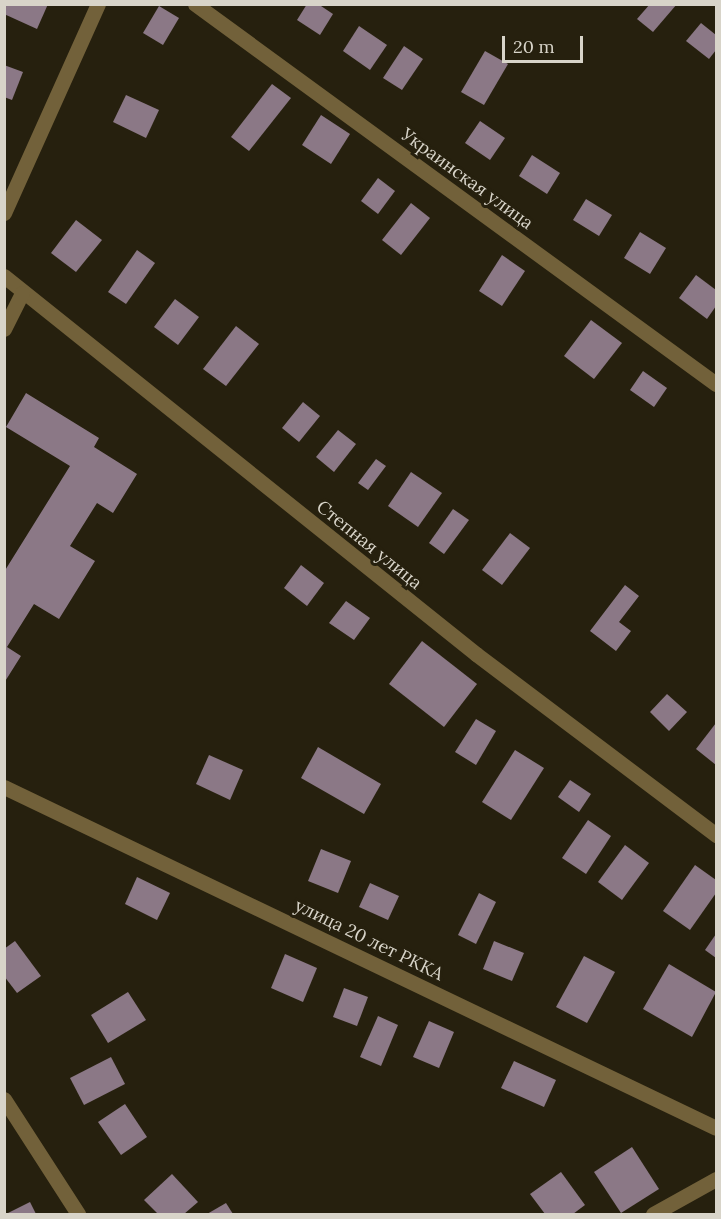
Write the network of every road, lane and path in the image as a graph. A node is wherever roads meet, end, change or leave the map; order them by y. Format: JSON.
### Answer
{"nodes":[{"id":1,"x":98,"y":4,"type":"edge"},
{"id":2,"x":195,"y":4,"type":"edge"},
{"id":3,"x":4,"y":213,"type":"edge"},
{"id":4,"x":4,"y":276,"type":"edge"},
{"id":5,"x":22,"y":293,"type":"junction"},
{"id":6,"x":4,"y":329,"type":"edge"},
{"id":7,"x":717,"y":384,"type":"edge"},
{"id":8,"x":4,"y":786,"type":"edge"},
{"id":9,"x":717,"y":835,"type":"edge"},
{"id":10,"x":4,"y":1099,"type":"edge"},
{"id":11,"x":717,"y":1128,"type":"edge"},
{"id":12,"x":717,"y":1179,"type":"edge"},
{"id":13,"x":78,"y":1215,"type":"edge"},
{"id":14,"x":653,"y":1215,"type":"edge"}],
"edges":[{"from":1,"to":3,"type":"street"},
{"from":2,"to":7,"type":"street","name":"Украинская улица"},
{"from":4,"to":5,"type":"street","name":"Степная улица"},
{"from":5,"to":6,"type":"street"},
{"from":5,"to":9,"type":"street","name":"Степная улица"},
{"from":8,"to":11,"type":"street","name":"улица 20 лет РККА"},
{"from":10,"to":13,"type":"street"},
{"from":12,"to":14,"type":"street"}]}
